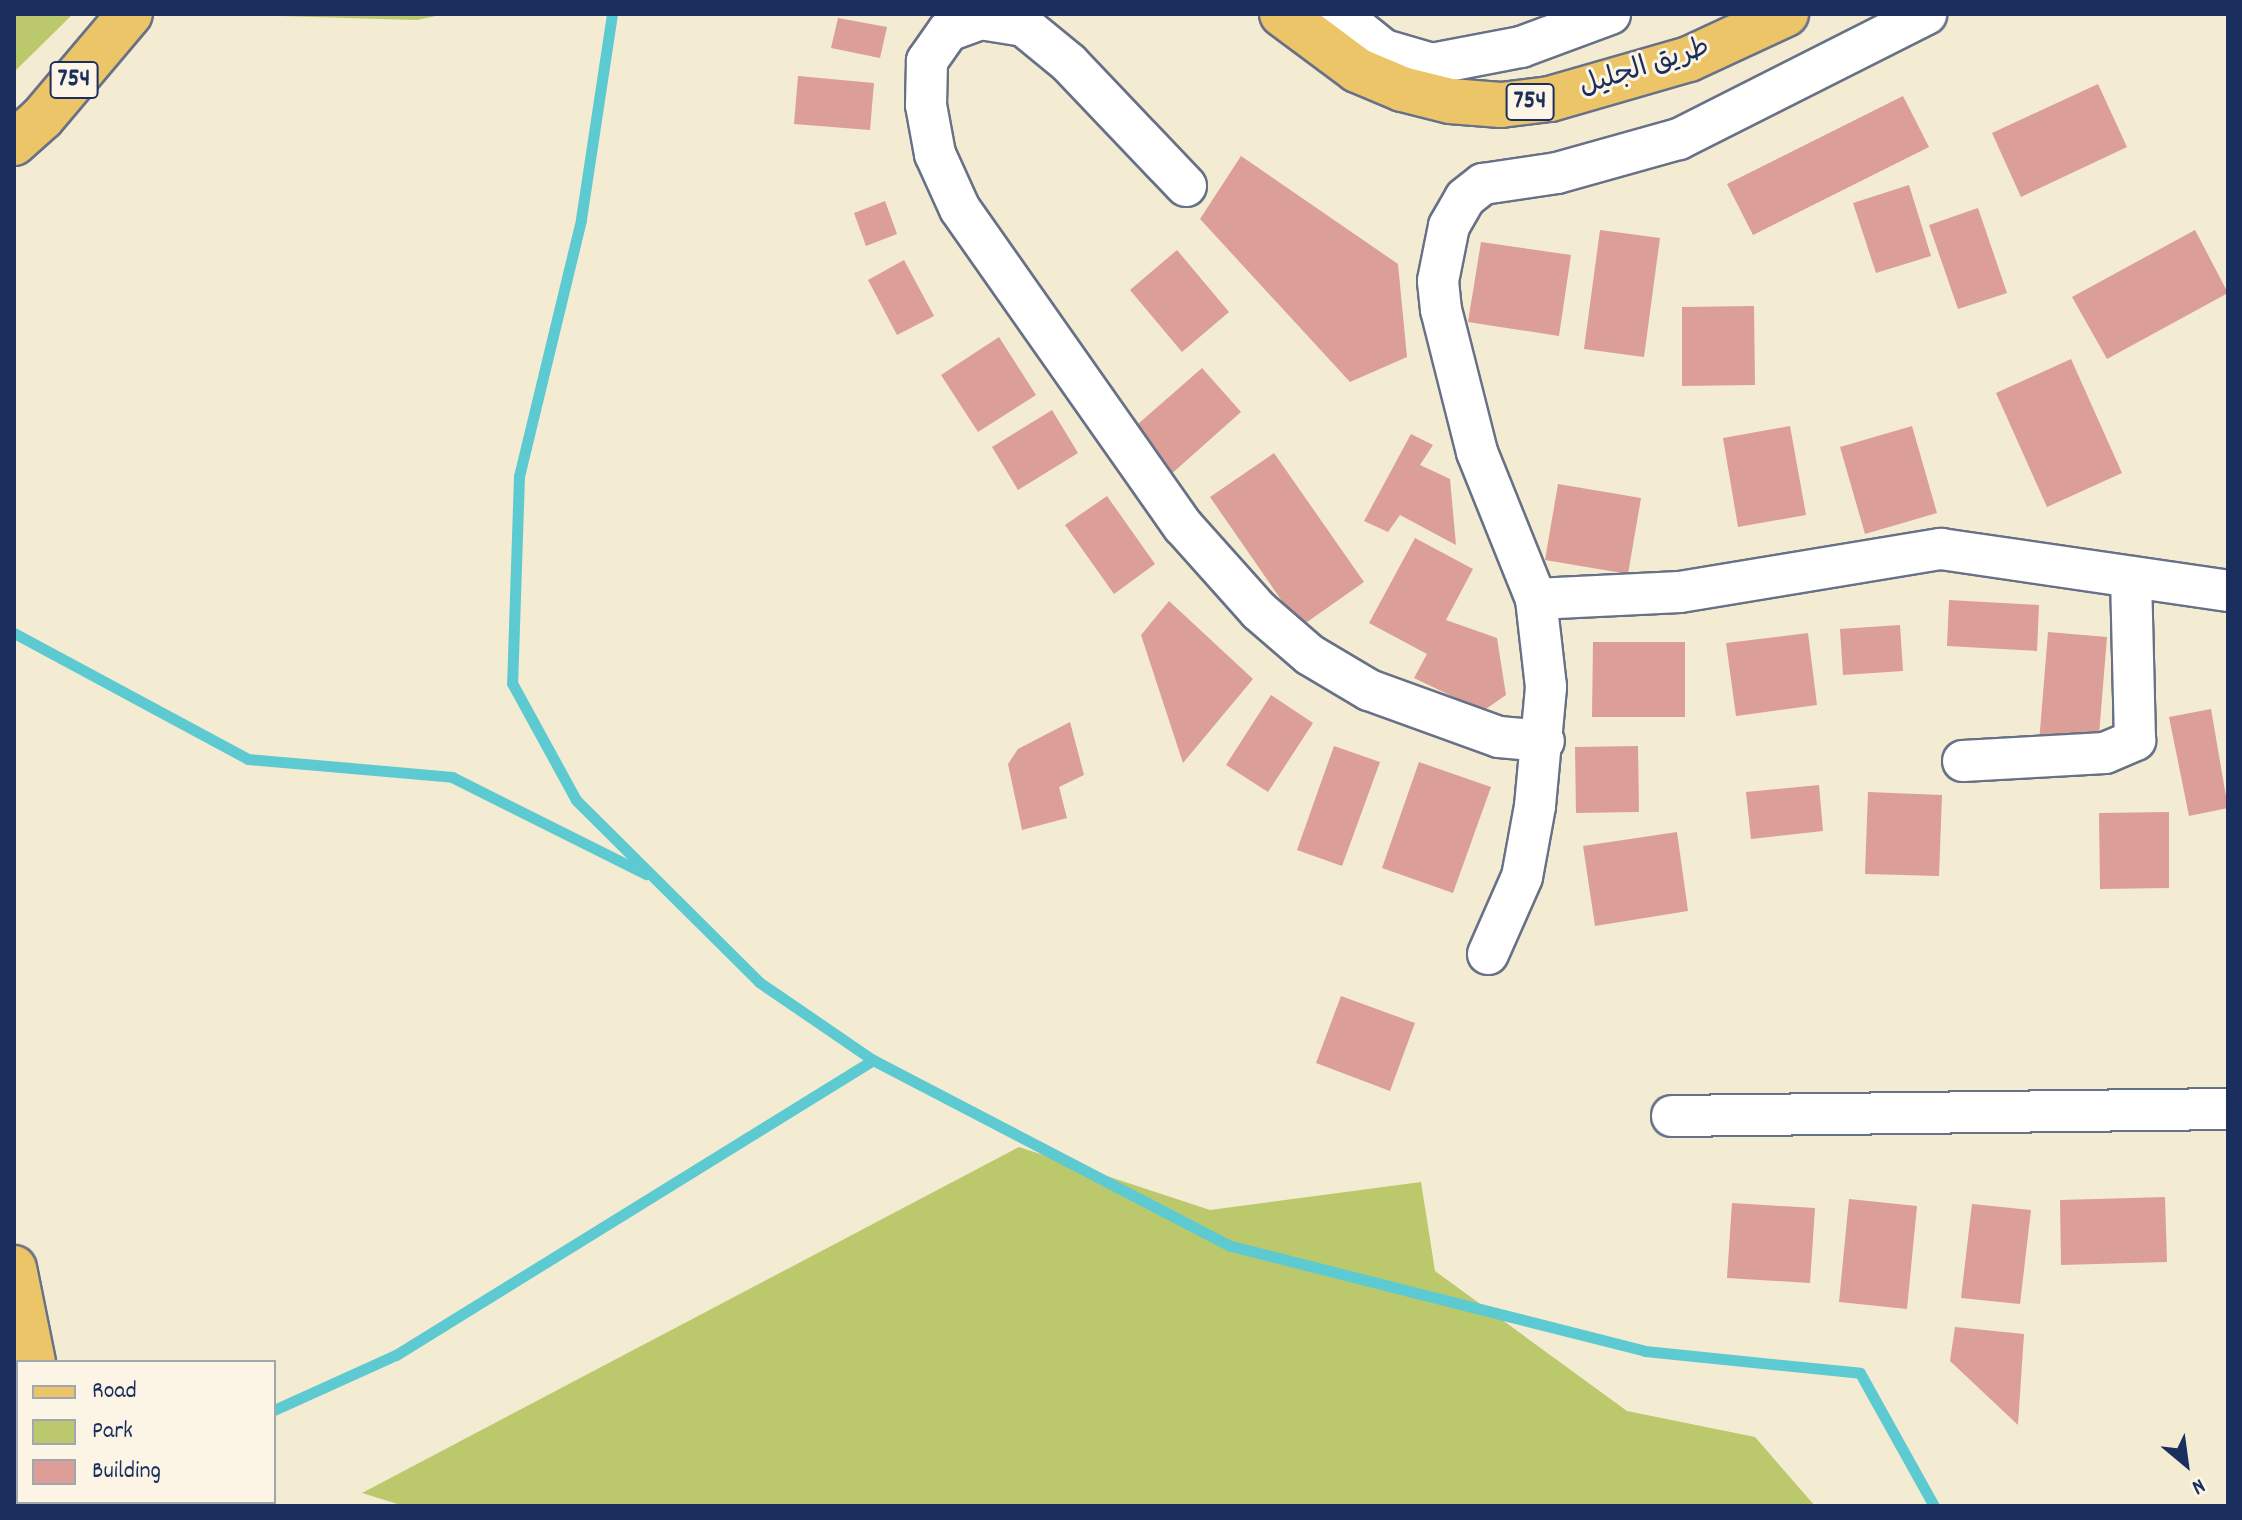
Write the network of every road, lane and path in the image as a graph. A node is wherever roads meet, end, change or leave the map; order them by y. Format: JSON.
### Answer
{"nodes":[{"id":1,"x":130,"y":14,"type":"edge"},
{"id":2,"x":1282,"y":14,"type":"edge"},
{"id":3,"x":1339,"y":14,"type":"edge"},
{"id":4,"x":1610,"y":14,"type":"edge"},
{"id":5,"x":1786,"y":14,"type":"edge"},
{"id":6,"x":1926,"y":14,"type":"edge"},
{"id":7,"x":14,"y":143,"type":"edge"},
{"id":8,"x":1186,"y":186,"type":"dead end"},
{"id":9,"x":2131,"y":577,"type":"junction"},
{"id":10,"x":2228,"y":591,"type":"edge"},
{"id":11,"x":1536,"y":599,"type":"junction"},
{"id":12,"x":1544,"y":741,"type":"junction"},
{"id":13,"x":1963,"y":761,"type":"dead end"},
{"id":14,"x":1488,"y":954,"type":"dead end"},
{"id":15,"x":2228,"y":1109,"type":"edge"},
{"id":16,"x":1672,"y":1116,"type":"dead end"},
{"id":17,"x":14,"y":1268,"type":"edge"},
{"id":18,"x":33,"y":1360,"type":"edge"}],
"edges":[{"from":1,"to":7,"type":"main road","number":"754"},
{"from":2,"to":5,"type":"main road","name":"طريق الجليل","number":"754"},
{"from":3,"to":4,"type":"street"},
{"from":6,"to":11,"type":"street"},
{"from":8,"to":12,"type":"street"},
{"from":9,"to":10,"type":"street"},
{"from":9,"to":11,"type":"street"},
{"from":9,"to":13,"type":"street"},
{"from":11,"to":12,"type":"street"},
{"from":12,"to":14,"type":"street"},
{"from":15,"to":16,"type":"street"},
{"from":17,"to":18,"type":"main road"}]}
